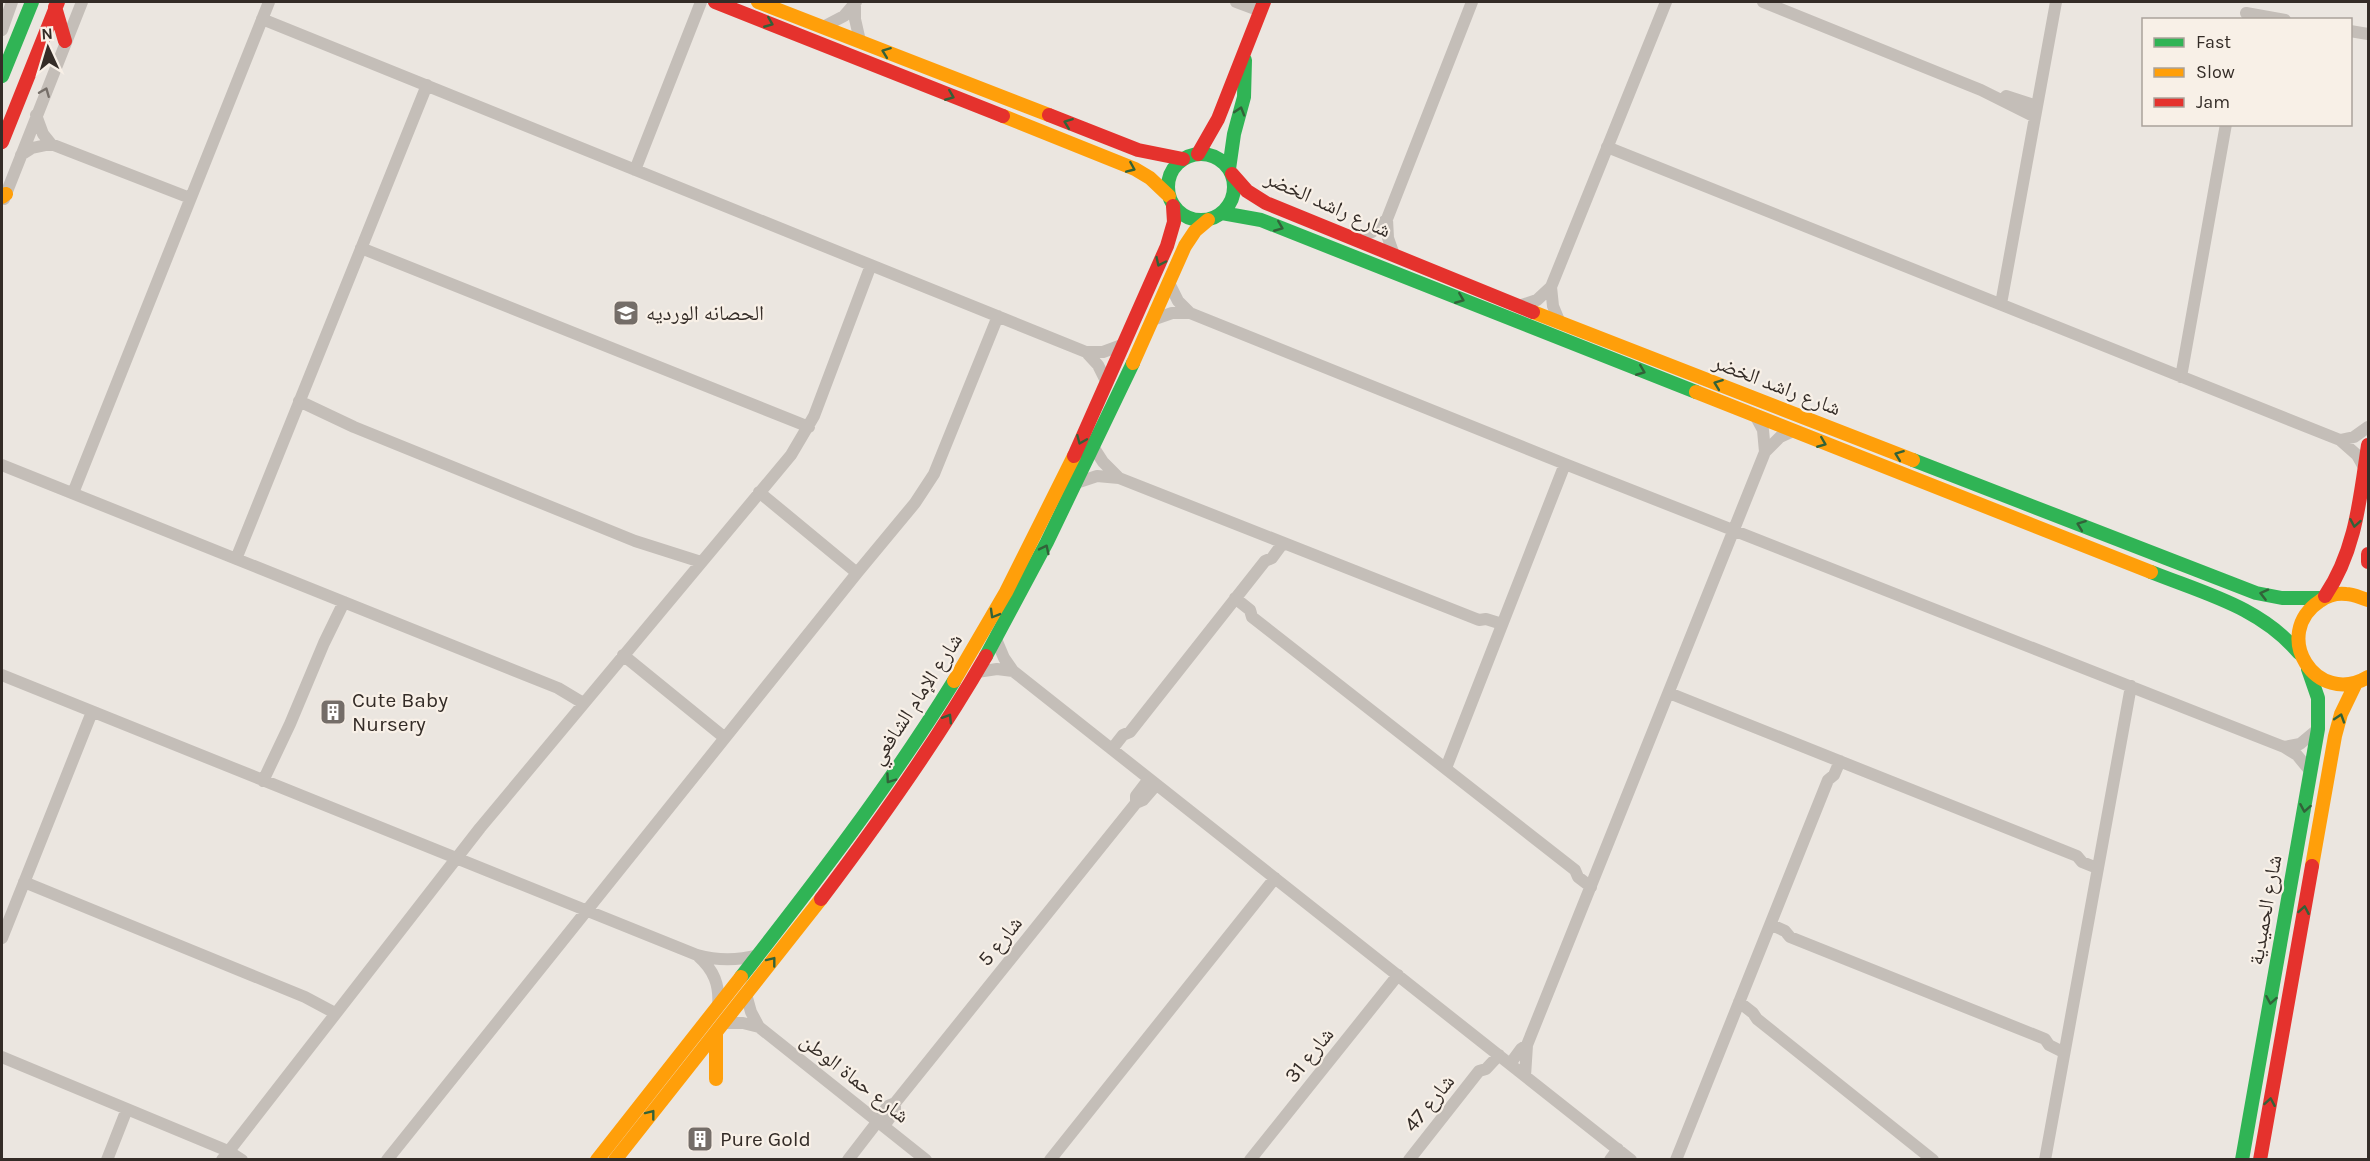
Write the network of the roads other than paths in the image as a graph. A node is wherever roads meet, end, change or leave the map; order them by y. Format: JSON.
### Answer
{"nodes":[{"id":1,"x":12,"y":2,"type":"edge"},
{"id":2,"x":32,"y":2,"type":"edge"},
{"id":3,"x":82,"y":2,"type":"edge"},
{"id":4,"x":269,"y":2,"type":"edge"},
{"id":5,"x":701,"y":2,"type":"edge"},
{"id":6,"x":715,"y":2,"type":"edge"},
{"id":7,"x":758,"y":2,"type":"edge"},
{"id":8,"x":1236,"y":2,"type":"edge"},
{"id":9,"x":1472,"y":2,"type":"edge"},
{"id":10,"x":1666,"y":2,"type":"edge"},
{"id":11,"x":1763,"y":2,"type":"edge"},
{"id":12,"x":2056,"y":2,"type":"edge"},
{"id":13,"x":855,"y":3,"type":"edge"},
{"id":14,"x":56,"y":4,"type":"edge"},
{"id":15,"x":1262,"y":6,"type":"edge"},
{"id":16,"x":2246,"y":11,"type":"edge"},
{"id":17,"x":2276,"y":18,"type":"edge"},
{"id":18,"x":262,"y":19,"type":"junction"},
{"id":19,"x":823,"y":27,"type":"junction"},
{"id":20,"x":2,"y":30,"type":"edge"},
{"id":21,"x":2352,"y":31,"type":"edge"},
{"id":22,"x":2368,"y":34,"type":"edge"},
{"id":23,"x":65,"y":41,"type":"junction"},
{"id":24,"x":860,"y":41,"type":"junction"},
{"id":25,"x":1248,"y":41,"type":"junction"},
{"id":26,"x":6,"y":57,"type":"edge"},
{"id":27,"x":2,"y":76,"type":"edge"},
{"id":28,"x":427,"y":85,"type":"junction"},
{"id":29,"x":2036,"y":111,"type":"junction"},
{"id":30,"x":36,"y":115,"type":"junction"},
{"id":31,"x":2226,"y":126,"type":"edge"},
{"id":32,"x":2,"y":142,"type":"edge"},
{"id":33,"x":51,"y":144,"type":"junction"},
{"id":34,"x":1607,"y":147,"type":"junction"},
{"id":35,"x":1198,"y":154,"type":"junction"},
{"id":36,"x":21,"y":155,"type":"junction"},
{"id":37,"x":1183,"y":159,"type":"junction"},
{"id":38,"x":635,"y":170,"type":"junction"},
{"id":39,"x":1231,"y":172,"type":"junction"},
{"id":40,"x":3,"y":198,"type":"edge"},
{"id":41,"x":190,"y":198,"type":"junction"},
{"id":42,"x":1171,"y":201,"type":"junction"},
{"id":43,"x":1222,"y":213,"type":"junction"},
{"id":44,"x":1387,"y":219,"type":"junction"},
{"id":45,"x":1208,"y":220,"type":"junction"},
{"id":46,"x":1354,"y":238,"type":"junction"},
{"id":47,"x":361,"y":248,"type":"junction"},
{"id":48,"x":1394,"y":255,"type":"junction"},
{"id":49,"x":871,"y":265,"type":"junction"},
{"id":50,"x":1169,"y":283,"type":"junction"},
{"id":51,"x":1551,"y":287,"type":"junction"},
{"id":52,"x":2001,"y":304,"type":"junction"},
{"id":53,"x":1519,"y":306,"type":"junction"},
{"id":54,"x":1190,"y":313,"type":"junction"},
{"id":55,"x":998,"y":316,"type":"junction"},
{"id":56,"x":1152,"y":320,"type":"junction"},
{"id":57,"x":1560,"y":323,"type":"junction"},
{"id":58,"x":1122,"y":345,"type":"junction"},
{"id":59,"x":1086,"y":352,"type":"junction"},
{"id":60,"x":2181,"y":377,"type":"junction"},
{"id":61,"x":1106,"y":381,"type":"junction"},
{"id":62,"x":298,"y":406,"type":"junction"},
{"id":63,"x":1756,"y":417,"type":"junction"},
{"id":64,"x":809,"y":426,"type":"junction"},
{"id":65,"x":2368,"y":427,"type":"edge"},
{"id":66,"x":1793,"y":431,"type":"junction"},
{"id":67,"x":2340,"y":440,"type":"junction"},
{"id":68,"x":1092,"y":445,"type":"junction"},
{"id":69,"x":2368,"y":445,"type":"edge"},
{"id":70,"x":1765,"y":452,"type":"junction"},
{"id":71,"x":1565,"y":464,"type":"junction"},
{"id":72,"x":2,"y":465,"type":"edge"},
{"id":73,"x":2364,"y":469,"type":"junction"},
{"id":74,"x":1119,"y":478,"type":"junction"},
{"id":75,"x":1076,"y":483,"type":"junction"},
{"id":76,"x":759,"y":492,"type":"junction"},
{"id":77,"x":74,"y":493,"type":"junction"},
{"id":78,"x":1734,"y":530,"type":"junction"},
{"id":79,"x":1278,"y":541,"type":"junction"},
{"id":80,"x":2368,"y":554,"type":"edge"},
{"id":81,"x":236,"y":559,"type":"junction"},
{"id":82,"x":2368,"y":562,"type":"edge"},
{"id":83,"x":697,"y":566,"type":"junction"},
{"id":84,"x":857,"y":573,"type":"junction"},
{"id":85,"x":2323,"y":597,"type":"junction"},
{"id":86,"x":2368,"y":600,"type":"edge"},
{"id":87,"x":341,"y":601,"type":"junction"},
{"id":88,"x":1233,"y":602,"type":"junction"},
{"id":89,"x":1500,"y":628,"type":"junction"},
{"id":90,"x":996,"y":639,"type":"junction"},
{"id":91,"x":2300,"y":653,"type":"junction"},
{"id":92,"x":623,"y":655,"type":"junction"},
{"id":93,"x":2308,"y":669,"type":"junction"},
{"id":94,"x":1013,"y":671,"type":"junction"},
{"id":95,"x":977,"y":672,"type":"junction"},
{"id":96,"x":2,"y":675,"type":"edge"},
{"id":97,"x":2362,"y":680,"type":"edge"},
{"id":98,"x":2131,"y":686,"type":"junction"},
{"id":99,"x":1669,"y":693,"type":"junction"},
{"id":100,"x":583,"y":703,"type":"junction"},
{"id":101,"x":92,"y":712,"type":"junction"},
{"id":102,"x":2318,"y":729,"type":"junction"},
{"id":103,"x":725,"y":738,"type":"junction"},
{"id":104,"x":2284,"y":747,"type":"junction"},
{"id":105,"x":1115,"y":752,"type":"junction"},
{"id":106,"x":1835,"y":760,"type":"junction"},
{"id":107,"x":1446,"y":768,"type":"junction"},
{"id":108,"x":2311,"y":772,"type":"junction"},
{"id":109,"x":1153,"y":782,"type":"junction"},
{"id":110,"x":267,"y":783,"type":"junction"},
{"id":111,"x":456,"y":860,"type":"junction"},
{"id":112,"x":2098,"y":863,"type":"junction"},
{"id":113,"x":1275,"y":878,"type":"junction"},
{"id":114,"x":24,"y":882,"type":"junction"},
{"id":115,"x":1593,"y":883,"type":"junction"},
{"id":116,"x":586,"y":911,"type":"junction"},
{"id":117,"x":1770,"y":929,"type":"junction"},
{"id":118,"x":2,"y":938,"type":"edge"},
{"id":119,"x":697,"y":955,"type":"junction"},
{"id":120,"x":758,"y":955,"type":"junction"},
{"id":121,"x":1398,"y":975,"type":"junction"},
{"id":122,"x":746,"y":993,"type":"junction"},
{"id":123,"x":1737,"y":1006,"type":"junction"},
{"id":124,"x":718,"y":1008,"type":"junction"},
{"id":125,"x":335,"y":1012,"type":"junction"},
{"id":126,"x":759,"y":1027,"type":"junction"},
{"id":127,"x":719,"y":1028,"type":"junction"},
{"id":128,"x":1527,"y":1045,"type":"junction"},
{"id":129,"x":2064,"y":1047,"type":"junction"},
{"id":130,"x":1495,"y":1052,"type":"junction"},
{"id":131,"x":2,"y":1057,"type":"edge"},
{"id":132,"x":1510,"y":1064,"type":"junction"},
{"id":133,"x":1525,"y":1076,"type":"junction"},
{"id":134,"x":716,"y":1080,"type":"dead end"},
{"id":135,"x":127,"y":1109,"type":"junction"},
{"id":136,"x":879,"y":1122,"type":"junction"},
{"id":137,"x":1618,"y":1149,"type":"junction"},
{"id":138,"x":225,"y":1155,"type":"edge"},
{"id":139,"x":107,"y":1160,"type":"edge"},
{"id":140,"x":242,"y":1160,"type":"edge"},
{"id":141,"x":387,"y":1160,"type":"edge"},
{"id":142,"x":597,"y":1160,"type":"edge"},
{"id":143,"x":615,"y":1160,"type":"edge"},
{"id":144,"x":848,"y":1160,"type":"edge"},
{"id":145,"x":926,"y":1160,"type":"edge"},
{"id":146,"x":1050,"y":1160,"type":"edge"},
{"id":147,"x":1250,"y":1160,"type":"edge"},
{"id":148,"x":1409,"y":1160,"type":"edge"},
{"id":149,"x":1610,"y":1160,"type":"edge"},
{"id":150,"x":1631,"y":1160,"type":"edge"},
{"id":151,"x":1676,"y":1160,"type":"edge"},
{"id":152,"x":1933,"y":1160,"type":"edge"},
{"id":153,"x":2045,"y":1160,"type":"edge"},
{"id":154,"x":2242,"y":1160,"type":"edge"},
{"id":155,"x":2260,"y":1160,"type":"edge"}],
"edges":[{"from":1,"to":20,"type":"street"},
{"from":2,"to":26,"type":"street"},
{"from":3,"to":23,"type":"street"},
{"from":4,"to":18,"type":"street"},
{"from":5,"to":38,"type":"street"},
{"from":6,"to":42,"type":"street","one_way":true},
{"from":7,"to":19,"type":"street"},
{"from":8,"to":15,"type":"street"},
{"from":9,"to":44,"type":"street"},
{"from":10,"to":34,"type":"street"},
{"from":11,"to":29,"type":"street"},
{"from":12,"to":29,"type":"street"},
{"from":13,"to":19,"type":"street"},
{"from":13,"to":24,"type":"street"},
{"from":14,"to":23,"type":"street"},
{"from":14,"to":32,"type":"street"},
{"from":15,"to":25,"type":"street"},
{"from":16,"to":17,"type":"street"},
{"from":18,"to":28,"type":"street"},
{"from":18,"to":41,"type":"street"},
{"from":19,"to":24,"type":"street"},
{"from":21,"to":22,"type":"street"},
{"from":30,"to":23,"type":"street","one_way":true},
{"from":37,"to":24,"type":"street","one_way":true},
{"from":25,"to":35,"type":"street"},
{"from":39,"to":25,"type":"street","one_way":true},
{"from":26,"to":27,"type":"street"},
{"from":28,"to":38,"type":"street"},
{"from":28,"to":47,"type":"street"},
{"from":29,"to":52,"type":"street"},
{"from":30,"to":33,"type":"street"},
{"from":30,"to":36,"type":"street"},
{"from":31,"to":60,"type":"street"},
{"from":33,"to":36,"type":"street"},
{"from":33,"to":41,"type":"street"},
{"from":34,"to":51,"type":"street"},
{"from":34,"to":52,"type":"street"},
{"from":35,"to":37,"type":"street"},
{"from":35,"to":39,"type":"street"},
{"from":36,"to":40,"type":"street"},
{"from":37,"to":42,"type":"street"},
{"from":38,"to":49,"type":"street"},
{"from":39,"to":43,"type":"street"},
{"from":39,"to":46,"type":"street","name":"شارع راشد الخضر"},
{"from":41,"to":77,"type":"street"},
{"from":42,"to":45,"type":"street"},
{"from":42,"to":58,"type":"street","name":"شارع الإمام الشافعي","one_way":true},
{"from":43,"to":45,"type":"street"},
{"from":43,"to":63,"type":"street","name":"شارع راشد الخضر","one_way":true},
{"from":44,"to":46,"type":"street"},
{"from":44,"to":48,"type":"street"},
{"from":45,"to":50,"type":"street","name":"شارع الإمام الشافعي"},
{"from":46,"to":48,"type":"street","name":"شارع راشد الخضر"},
{"from":47,"to":62,"type":"street"},
{"from":47,"to":64,"type":"street"},
{"from":48,"to":53,"type":"street","name":"شارع راشد الخضر"},
{"from":49,"to":55,"type":"street"},
{"from":49,"to":64,"type":"street"},
{"from":50,"to":54,"type":"street"},
{"from":50,"to":56,"type":"street","name":"شارع الإمام الشافعي"},
{"from":51,"to":53,"type":"street"},
{"from":51,"to":57,"type":"street"},
{"from":52,"to":60,"type":"street"},
{"from":53,"to":57,"type":"street","name":"شارع راشد الخضر"},
{"from":54,"to":56,"type":"street"},
{"from":54,"to":71,"type":"street"},
{"from":55,"to":59,"type":"street"},
{"from":55,"to":84,"type":"street"},
{"from":56,"to":68,"type":"street","name":"شارع الإمام الشافعي"},
{"from":85,"to":57,"type":"street","name":"شارع راشد الخضر","one_way":true},
{"from":58,"to":59,"type":"street"},
{"from":58,"to":61,"type":"street","name":"شارع الإمام الشافعي"},
{"from":59,"to":61,"type":"street"},
{"from":60,"to":67,"type":"street"},
{"from":61,"to":120,"type":"street","name":"شارع الإمام الشافعي","one_way":true},
{"from":62,"to":81,"type":"street"},
{"from":62,"to":83,"type":"street"},
{"from":63,"to":66,"type":"street","name":"شارع راشد الخضر"},
{"from":63,"to":70,"type":"street"},
{"from":64,"to":76,"type":"street"},
{"from":65,"to":67,"type":"street"},
{"from":66,"to":70,"type":"street"},
{"from":66,"to":91,"type":"street","name":"شارع راشد الخضر","one_way":true},
{"from":67,"to":73,"type":"street"},
{"from":68,"to":74,"type":"street"},
{"from":68,"to":75,"type":"street","name":"شارع الإمام الشافعي"},
{"from":69,"to":73,"type":"street"},
{"from":70,"to":78,"type":"street"},
{"from":71,"to":78,"type":"street"},
{"from":71,"to":89,"type":"street"},
{"from":72,"to":77,"type":"street"},
{"from":73,"to":85,"type":"street","one_way":true},
{"from":74,"to":75,"type":"street"},
{"from":74,"to":79,"type":"street"},
{"from":90,"to":75,"type":"street","name":"شارع الإمام الشافعي","one_way":true},
{"from":76,"to":83,"type":"street"},
{"from":76,"to":84,"type":"street"},
{"from":77,"to":81,"type":"street"},
{"from":78,"to":98,"type":"street"},
{"from":78,"to":99,"type":"street"},
{"from":79,"to":88,"type":"street"},
{"from":79,"to":89,"type":"street"},
{"from":80,"to":82,"type":"street"},
{"from":81,"to":87,"type":"street"},
{"from":83,"to":92,"type":"street"},
{"from":84,"to":103,"type":"street"},
{"from":85,"to":86,"type":"street","name":"شارع راشد الخضر"},
{"from":85,"to":91,"type":"street"},
{"from":87,"to":100,"type":"street"},
{"from":87,"to":110,"type":"street"},
{"from":88,"to":105,"type":"street"},
{"from":88,"to":107,"type":"street"},
{"from":89,"to":107,"type":"street"},
{"from":90,"to":94,"type":"street"},
{"from":90,"to":95,"type":"street","name":"شارع الإمام الشافعي"},
{"from":91,"to":93,"type":"street","name":"شارع الحميدية"},
{"from":92,"to":100,"type":"street"},
{"from":92,"to":103,"type":"street"},
{"from":93,"to":97,"type":"street"},
{"from":93,"to":102,"type":"street","name":"شارع الحميدية"},
{"from":94,"to":95,"type":"street"},
{"from":94,"to":105,"type":"street"},
{"from":122,"to":95,"type":"street","name":"شارع الإمام الشافعي","one_way":true},
{"from":96,"to":101,"type":"street"},
{"from":155,"to":97,"type":"street","name":"شارع الحميدية","one_way":true},
{"from":98,"to":104,"type":"street"},
{"from":98,"to":112,"type":"street"},
{"from":99,"to":106,"type":"street"},
{"from":99,"to":115,"type":"street"},
{"from":100,"to":111,"type":"street"},
{"from":101,"to":110,"type":"street"},
{"from":101,"to":114,"type":"street"},
{"from":102,"to":104,"type":"street"},
{"from":102,"to":108,"type":"street","name":"شارع الحميدية"},
{"from":103,"to":116,"type":"street"},
{"from":104,"to":108,"type":"street"},
{"from":105,"to":109,"type":"street"},
{"from":106,"to":112,"type":"street"},
{"from":106,"to":117,"type":"street"},
{"from":107,"to":115,"type":"street"},
{"from":108,"to":154,"type":"street","name":"شارع الحميدية","one_way":true},
{"from":109,"to":113,"type":"street"},
{"from":109,"to":136,"type":"street","name":"شارع 5"},
{"from":110,"to":111,"type":"street"},
{"from":111,"to":116,"type":"street"},
{"from":111,"to":125,"type":"street"},
{"from":112,"to":129,"type":"street"},
{"from":113,"to":121,"type":"street"},
{"from":113,"to":146,"type":"street"},
{"from":114,"to":118,"type":"street"},
{"from":114,"to":125,"type":"street"},
{"from":115,"to":128,"type":"street"},
{"from":116,"to":119,"type":"street"},
{"from":116,"to":141,"type":"street"},
{"from":117,"to":123,"type":"street"},
{"from":117,"to":129,"type":"street"},
{"from":119,"to":120,"type":"street"},
{"from":119,"to":124,"type":"street"},
{"from":120,"to":124,"type":"street","name":"شارع الإمام الشافعي"},
{"from":121,"to":130,"type":"street"},
{"from":121,"to":147,"type":"street","name":"شارع 31"},
{"from":122,"to":126,"type":"street","name":"شارع حماة الوطن"},
{"from":122,"to":127,"type":"street","name":"شارع الإمام الشافعي"},
{"from":123,"to":151,"type":"street"},
{"from":123,"to":152,"type":"street"},
{"from":124,"to":142,"type":"street","name":"شارع الإمام الشافعي"},
{"from":125,"to":138,"type":"street"},
{"from":126,"to":127,"type":"street"},
{"from":126,"to":136,"type":"street","name":"شارع حماة الوطن"},
{"from":127,"to":134,"type":"street"},
{"from":143,"to":127,"type":"street","name":"شارع الإمام الشافعي","one_way":true},
{"from":128,"to":132,"type":"street"},
{"from":128,"to":133,"type":"street"},
{"from":129,"to":153,"type":"street"},
{"from":130,"to":132,"type":"street"},
{"from":130,"to":148,"type":"street","name":"شارع 47"},
{"from":131,"to":135,"type":"street"},
{"from":132,"to":133,"type":"street"},
{"from":133,"to":137,"type":"street"},
{"from":135,"to":138,"type":"street"},
{"from":135,"to":139,"type":"street"},
{"from":136,"to":144,"type":"street","name":"شارع 5"},
{"from":136,"to":145,"type":"street","name":"شارع حماة الوطن"},
{"from":137,"to":149,"type":"street"},
{"from":137,"to":150,"type":"street"},
{"from":138,"to":140,"type":"street"}]}
